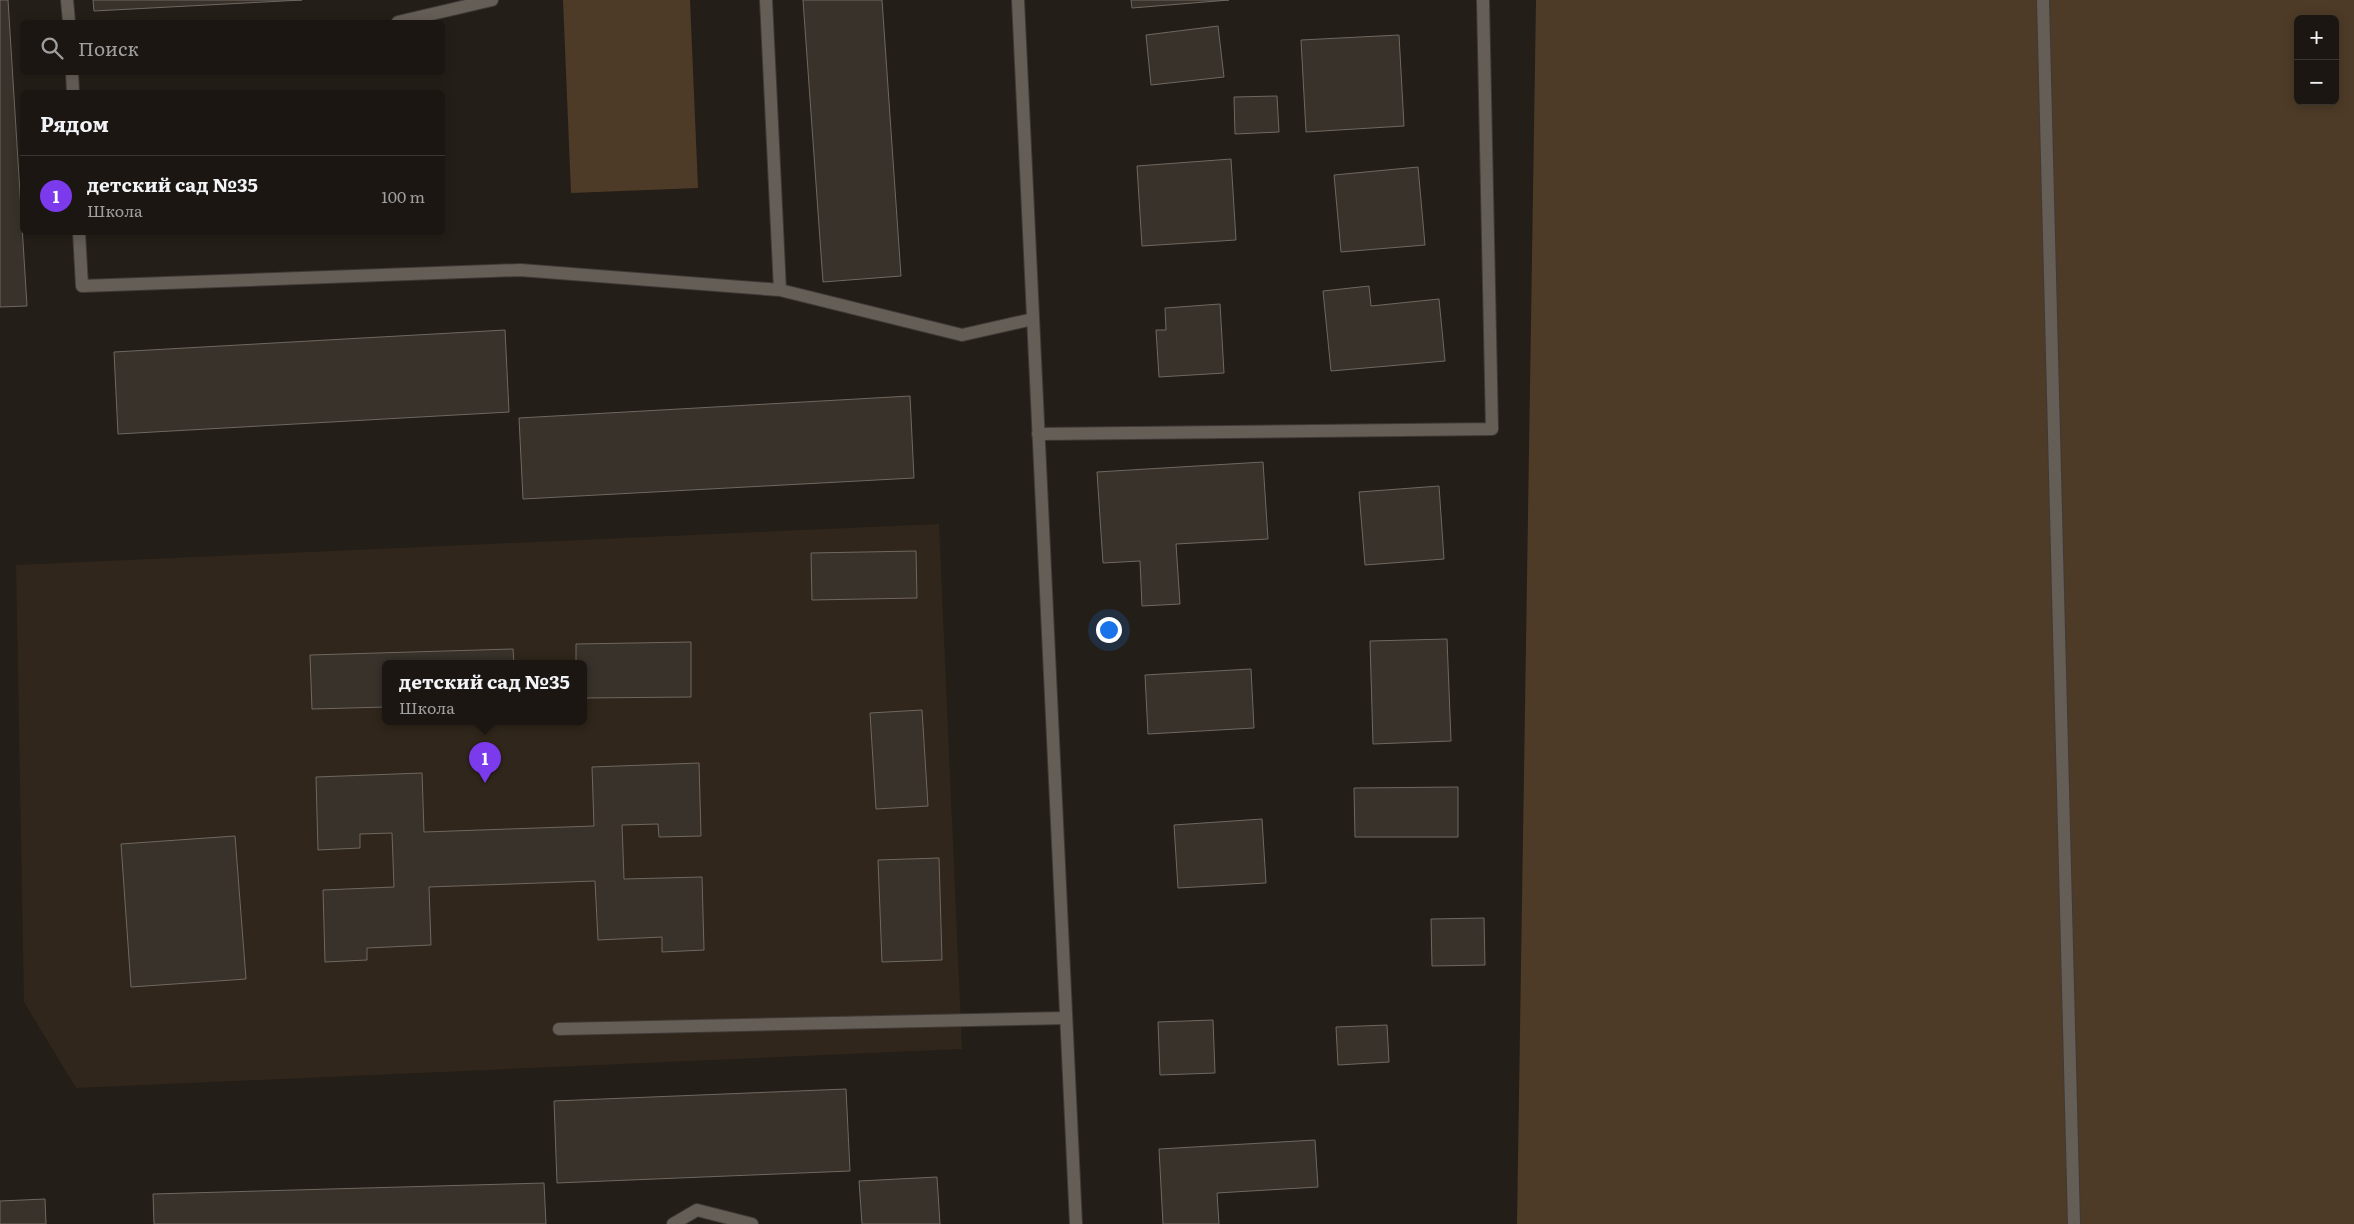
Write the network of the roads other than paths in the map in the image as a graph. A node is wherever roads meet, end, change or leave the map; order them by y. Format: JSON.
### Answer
{"nodes":[{"id":1,"x":67,"y":0,"type":"edge"},
{"id":2,"x":492,"y":0,"type":"edge"},
{"id":3,"x":766,"y":0,"type":"edge"},
{"id":4,"x":1018,"y":0,"type":"edge"},
{"id":5,"x":1483,"y":0,"type":"edge"},
{"id":6,"x":2043,"y":0,"type":"edge"},
{"id":7,"x":69,"y":20,"type":"edge"},
{"id":8,"x":407,"y":20,"type":"edge"},
{"id":9,"x":72,"y":75,"type":"edge"},
{"id":10,"x":73,"y":90,"type":"edge"},
{"id":11,"x":79,"y":235,"type":"edge"},
{"id":12,"x":780,"y":290,"type":"junction"},
{"id":13,"x":1033,"y":319,"type":"junction"},
{"id":14,"x":1038,"y":434,"type":"junction"},
{"id":15,"x":1066,"y":1018,"type":"junction"},
{"id":16,"x":559,"y":1029,"type":"dead end"},
{"id":17,"x":673,"y":1224,"type":"edge"},
{"id":18,"x":752,"y":1224,"type":"edge"},
{"id":19,"x":1076,"y":1224,"type":"edge"},
{"id":20,"x":2074,"y":1224,"type":"edge"}],
"edges":[{"from":1,"to":7,"type":"street"},
{"from":2,"to":8,"type":"street"},
{"from":3,"to":12,"type":"street"},
{"from":4,"to":13,"type":"street"},
{"from":5,"to":14,"type":"street"},
{"from":6,"to":20,"type":"street"},
{"from":9,"to":10,"type":"street"},
{"from":11,"to":12,"type":"street"},
{"from":12,"to":13,"type":"street"},
{"from":13,"to":14,"type":"street"},
{"from":14,"to":15,"type":"street"},
{"from":15,"to":16,"type":"street"},
{"from":15,"to":19,"type":"street"},
{"from":17,"to":18,"type":"street"}]}
